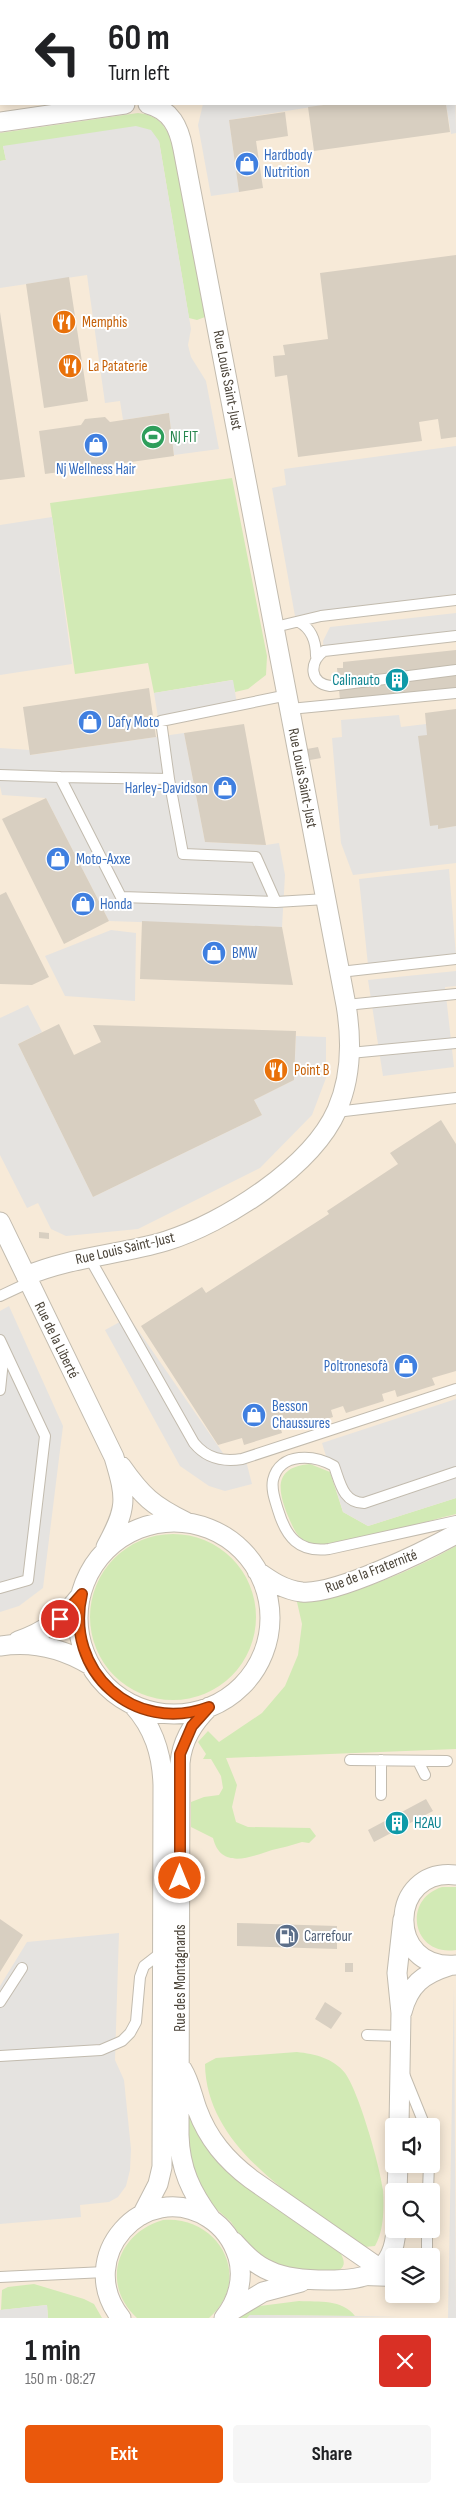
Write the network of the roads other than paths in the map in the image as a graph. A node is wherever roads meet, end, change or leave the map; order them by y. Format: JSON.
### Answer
{"nodes":[{"id":1,"x":118,"y":105,"type":"edge"},
{"id":2,"x":156,"y":105,"type":"edge"},
{"id":3,"x":0,"y":122,"type":"edge"},
{"id":4,"x":456,"y":600,"type":"edge"},
{"id":5,"x":300,"y":622,"type":"junction"},
{"id":6,"x":275,"y":627,"type":"junction"},
{"id":7,"x":456,"y":636,"type":"edge"},
{"id":8,"x":316,"y":656,"type":"junction"},
{"id":9,"x":456,"y":670,"type":"edge"},
{"id":10,"x":456,"y":693,"type":"edge"},
{"id":11,"x":289,"y":702,"type":"junction"},
{"id":12,"x":0,"y":775,"type":"edge"},
{"id":13,"x":60,"y":777,"type":"junction"},
{"id":14,"x":169,"y":780,"type":"junction"},
{"id":15,"x":326,"y":899,"type":"junction"},
{"id":16,"x":276,"y":902,"type":"junction"},
{"id":17,"x":456,"y":959,"type":"edge"},
{"id":18,"x":340,"y":972,"type":"junction"},
{"id":19,"x":456,"y":994,"type":"edge"},
{"id":20,"x":346,"y":1005,"type":"junction"},
{"id":21,"x":456,"y":1043,"type":"edge"},
{"id":22,"x":350,"y":1053,"type":"junction"},
{"id":23,"x":453,"y":1098,"type":"edge"},
{"id":24,"x":456,"y":1109,"type":"edge"},
{"id":25,"x":336,"y":1112,"type":"junction"},
{"id":26,"x":0,"y":1222,"type":"edge"},
{"id":27,"x":89,"y":1257,"type":"junction"},
{"id":28,"x":28,"y":1279,"type":"junction"},
{"id":29,"x":0,"y":1296,"type":"edge"},
{"id":30,"x":2,"y":1345,"type":"edge"},
{"id":31,"x":0,"y":1390,"type":"edge"},
{"id":32,"x":456,"y":1390,"type":"edge"},
{"id":33,"x":114,"y":1457,"type":"junction"},
{"id":34,"x":456,"y":1472,"type":"edge"},
{"id":35,"x":456,"y":1521,"type":"edge"},
{"id":36,"x":189,"y":1524,"type":"junction"},
{"id":37,"x":456,"y":1534,"type":"edge"},
{"id":38,"x":102,"y":1555,"type":"junction"},
{"id":39,"x":257,"y":1570,"type":"junction"},
{"id":40,"x":0,"y":1588,"type":"edge"},
{"id":41,"x":82,"y":1594,"type":"junction"},
{"id":42,"x":5,"y":1645,"type":"edge"},
{"id":43,"x":90,"y":1665,"type":"junction"},
{"id":44,"x":133,"y":1704,"type":"junction"},
{"id":45,"x":209,"y":1707,"type":"junction"},
{"id":46,"x":350,"y":1760,"type":"dead end"},
{"id":47,"x":381,"y":1760,"type":"junction"},
{"id":48,"x":418,"y":1761,"type":"junction"},
{"id":49,"x":447,"y":1762,"type":"dead end"},
{"id":50,"x":425,"y":1775,"type":"dead end"},
{"id":51,"x":381,"y":1794,"type":"dead end"},
{"id":52,"x":453,"y":1874,"type":"edge"},
{"id":53,"x":403,"y":1920,"type":"junction"},
{"id":54,"x":162,"y":1952,"type":"junction"},
{"id":55,"x":453,"y":1966,"type":"edge"},
{"id":56,"x":22,"y":1968,"type":"dead end"},
{"id":57,"x":0,"y":2002,"type":"edge"},
{"id":58,"x":401,"y":2013,"type":"junction"},
{"id":59,"x":367,"y":2035,"type":"dead end"},
{"id":60,"x":401,"y":2036,"type":"junction"},
{"id":61,"x":0,"y":2056,"type":"edge"},
{"id":62,"x":179,"y":2064,"type":"junction"},
{"id":63,"x":400,"y":2066,"type":"junction"},
{"id":64,"x":399,"y":2118,"type":"edge"},
{"id":65,"x":422,"y":2118,"type":"edge"},
{"id":66,"x":142,"y":2215,"type":"junction"},
{"id":67,"x":211,"y":2219,"type":"junction"},
{"id":68,"x":226,"y":2234,"type":"junction"},
{"id":69,"x":395,"y":2238,"type":"edge"},
{"id":70,"x":379,"y":2268,"type":"junction"},
{"id":71,"x":105,"y":2272,"type":"junction"},
{"id":72,"x":0,"y":2277,"type":"edge"},
{"id":73,"x":312,"y":2280,"type":"junction"},
{"id":74,"x":356,"y":2280,"type":"junction"},
{"id":75,"x":385,"y":2281,"type":"edge"},
{"id":76,"x":226,"y":2316,"type":"edge"},
{"id":77,"x":120,"y":2318,"type":"edge"}],
"edges":[{"from":1,"to":3,"type":"street"},
{"from":2,"to":6,"type":"street","name":"Rue Louis Saint-Just"},
{"from":4,"to":5,"type":"lane"},
{"from":5,"to":6,"type":"lane"},
{"from":5,"to":8,"type":"lane"},
{"from":6,"to":11,"type":"street","name":"Rue Louis Saint-Just"},
{"from":7,"to":8,"type":"lane"},
{"from":8,"to":9,"type":"lane"},
{"from":10,"to":11,"type":"lane"},
{"from":11,"to":14,"type":"lane"},
{"from":11,"to":15,"type":"street","name":"Rue Louis Saint-Just"},
{"from":12,"to":13,"type":"lane"},
{"from":13,"to":14,"type":"lane"},
{"from":13,"to":16,"type":"lane"},
{"from":14,"to":16,"type":"lane"},
{"from":15,"to":16,"type":"lane"},
{"from":15,"to":18,"type":"street","name":"Rue Louis Saint-Just"},
{"from":17,"to":18,"type":"lane"},
{"from":18,"to":20,"type":"street","name":"Rue Louis Saint-Just"},
{"from":19,"to":20,"type":"lane"},
{"from":20,"to":22,"type":"street","name":"Rue Louis Saint-Just"},
{"from":21,"to":22,"type":"lane"},
{"from":22,"to":25,"type":"street","name":"Rue Louis Saint-Just"},
{"from":23,"to":24,"type":"lane"},
{"from":23,"to":25,"type":"lane"},
{"from":25,"to":27,"type":"street","name":"Rue Louis Saint-Just"},
{"from":26,"to":28,"type":"street","name":"Rue de la Liberté"},
{"from":27,"to":28,"type":"street","name":"Rue Louis Saint-Just"},
{"from":27,"to":32,"type":"lane"},
{"from":28,"to":29,"type":"lane"},
{"from":28,"to":33,"type":"street","name":"Rue de la Liberté"},
{"from":30,"to":31,"type":"lane"},
{"from":30,"to":40,"type":"lane"},
{"from":33,"to":36,"type":"street","name":"Rue de la Liberté"},
{"from":33,"to":38,"type":"street","name":"Rue de la Liberté"},
{"from":34,"to":35,"type":"lane"},
{"from":36,"to":38,"type":"street"},
{"from":36,"to":39,"type":"street"},
{"from":37,"to":39,"type":"street","name":"Rue de la Fraternité"},
{"from":38,"to":41,"type":"street"},
{"from":39,"to":45,"type":"street"},
{"from":41,"to":42,"type":"street"},
{"from":41,"to":43,"type":"street"},
{"from":42,"to":43,"type":"street"},
{"from":43,"to":44,"type":"street"},
{"from":44,"to":45,"type":"street"},
{"from":44,"to":54,"type":"street","name":"Rue des Montagnards"},
{"from":45,"to":62,"type":"street","name":"Rue des Montagnards"},
{"from":46,"to":47,"type":"lane"},
{"from":47,"to":48,"type":"lane"},
{"from":47,"to":51,"type":"lane"},
{"from":48,"to":49,"type":"lane"},
{"from":48,"to":50,"type":"lane"},
{"from":52,"to":53,"type":"street"},
{"from":53,"to":55,"type":"street"},
{"from":53,"to":58,"type":"street"},
{"from":54,"to":61,"type":"lane"},
{"from":54,"to":66,"type":"street","name":"Rue des Montagnards"},
{"from":55,"to":58,"type":"street"},
{"from":56,"to":57,"type":"lane"},
{"from":58,"to":60,"type":"street"},
{"from":59,"to":60,"type":"lane"},
{"from":60,"to":63,"type":"street"},
{"from":62,"to":67,"type":"street","name":"Rue des Montagnards"},
{"from":62,"to":70,"type":"street"},
{"from":63,"to":64,"type":"street"},
{"from":63,"to":65,"type":"lane"},
{"from":66,"to":67,"type":"street"},
{"from":66,"to":71,"type":"street"},
{"from":67,"to":68,"type":"street"},
{"from":68,"to":73,"type":"street"},
{"from":68,"to":76,"type":"street"},
{"from":69,"to":70,"type":"street"},
{"from":70,"to":74,"type":"street"},
{"from":71,"to":72,"type":"lane"},
{"from":71,"to":77,"type":"street"},
{"from":73,"to":74,"type":"street"},
{"from":73,"to":76,"type":"street"},
{"from":74,"to":75,"type":"lane"}]}
